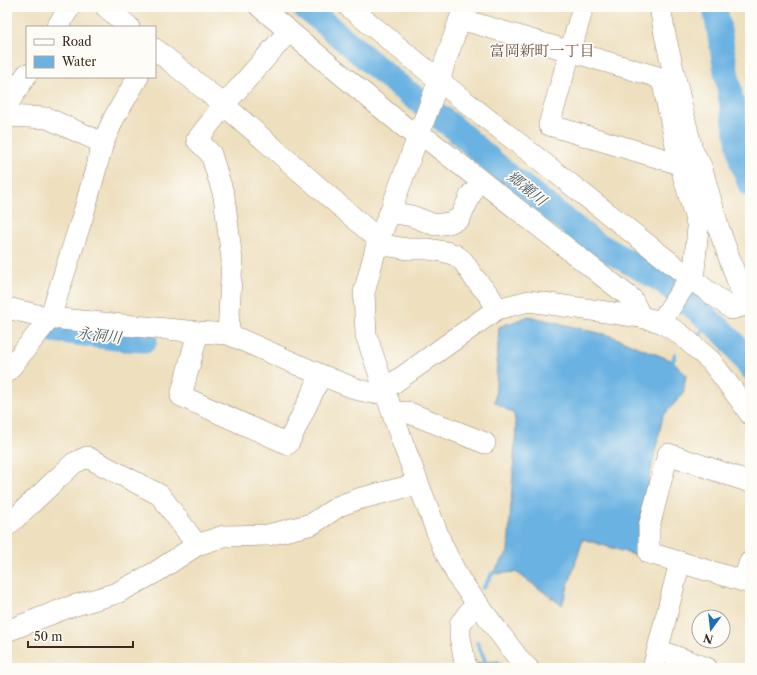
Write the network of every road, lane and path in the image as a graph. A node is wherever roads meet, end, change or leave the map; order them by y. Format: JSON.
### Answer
{"nodes":[{"id":1,"x":70,"y":7,"type":"edge"},
{"id":2,"x":106,"y":7,"type":"edge"},
{"id":3,"x":260,"y":7,"type":"edge"},
{"id":4,"x":349,"y":7,"type":"edge"},
{"id":5,"x":583,"y":7,"type":"edge"},
{"id":6,"x":660,"y":7,"type":"edge"},
{"id":7,"x":462,"y":13,"type":"edge"},
{"id":8,"x":58,"y":26,"type":"edge"},
{"id":9,"x":129,"y":26,"type":"edge"},
{"id":10,"x":289,"y":31,"type":"junction"},
{"id":11,"x":156,"y":50,"type":"edge"},
{"id":12,"x":570,"y":52,"type":"junction"},
{"id":13,"x":26,"y":76,"type":"edge"},
{"id":14,"x":137,"y":78,"type":"edge"},
{"id":15,"x":439,"y":80,"type":"junction"},
{"id":16,"x":7,"y":105,"type":"edge"},
{"id":17,"x":224,"y":105,"type":"junction"},
{"id":18,"x":7,"y":116,"type":"edge"},
{"id":19,"x":418,"y":136,"type":"junction"},
{"id":20,"x":103,"y":143,"type":"junction"},
{"id":21,"x":680,"y":164,"type":"junction"},
{"id":22,"x":471,"y":194,"type":"dead end"},
{"id":23,"x":390,"y":212,"type":"junction"},
{"id":24,"x":378,"y":241,"type":"junction"},
{"id":25,"x":690,"y":278,"type":"junction"},
{"id":26,"x":7,"y":308,"type":"edge"},
{"id":27,"x":497,"y":310,"type":"junction"},
{"id":28,"x":640,"y":316,"type":"junction"},
{"id":29,"x":50,"y":318,"type":"junction"},
{"id":30,"x":663,"y":319,"type":"junction"},
{"id":31,"x":198,"y":332,"type":"junction"},
{"id":32,"x":228,"y":334,"type":"junction"},
{"id":33,"x":7,"y":372,"type":"edge"},
{"id":34,"x":321,"y":375,"type":"junction"},
{"id":35,"x":385,"y":388,"type":"junction"},
{"id":36,"x":393,"y":413,"type":"junction"},
{"id":37,"x":750,"y":414,"type":"edge"},
{"id":38,"x":485,"y":443,"type":"dead end"},
{"id":39,"x":750,"y":482,"type":"edge"},
{"id":40,"x":418,"y":484,"type":"junction"},
{"id":41,"x":7,"y":526,"type":"edge"},
{"id":42,"x":197,"y":544,"type":"junction"},
{"id":43,"x":680,"y":562,"type":"junction"},
{"id":44,"x":748,"y":576,"type":"edge"},
{"id":45,"x":477,"y":602,"type":"junction"},
{"id":46,"x":7,"y":631,"type":"edge"},
{"id":47,"x":656,"y":659,"type":"edge"},
{"id":48,"x":466,"y":668,"type":"edge"},
{"id":49,"x":528,"y":668,"type":"edge"},
{"id":50,"x":707,"y":668,"type":"edge"}],
"edges":[{"from":1,"to":8,"type":"street"},
{"from":2,"to":9,"type":"street"},
{"from":3,"to":10,"type":"street"},
{"from":4,"to":15,"type":"street"},
{"from":5,"to":12,"type":"street"},
{"from":6,"to":25,"type":"street"},
{"from":7,"to":12,"type":"street"},
{"from":7,"to":15,"type":"street"},
{"from":10,"to":17,"type":"street"},
{"from":10,"to":19,"type":"street"},
{"from":11,"to":17,"type":"street"},
{"from":12,"to":21,"type":"street"},
{"from":12,"to":21,"type":"street"},
{"from":13,"to":16,"type":"street"},
{"from":14,"to":20,"type":"street"},
{"from":15,"to":19,"type":"street"},
{"from":15,"to":25,"type":"street"},
{"from":17,"to":24,"type":"street"},
{"from":17,"to":32,"type":"street"},
{"from":18,"to":20,"type":"street"},
{"from":19,"to":23,"type":"street"},
{"from":19,"to":28,"type":"street"},
{"from":20,"to":29,"type":"street"},
{"from":21,"to":25,"type":"street"},
{"from":22,"to":23,"type":"street"},
{"from":23,"to":24,"type":"street"},
{"from":24,"to":27,"type":"street"},
{"from":24,"to":35,"type":"street"},
{"from":25,"to":30,"type":"street"},
{"from":26,"to":29,"type":"street"},
{"from":27,"to":28,"type":"street"},
{"from":27,"to":35,"type":"street"},
{"from":28,"to":30,"type":"street"},
{"from":29,"to":31,"type":"street"},
{"from":29,"to":33,"type":"street"},
{"from":30,"to":37,"type":"street"},
{"from":31,"to":32,"type":"street"},
{"from":31,"to":34,"type":"street"},
{"from":32,"to":34,"type":"street"},
{"from":34,"to":35,"type":"street"},
{"from":35,"to":36,"type":"street"},
{"from":36,"to":38,"type":"street"},
{"from":36,"to":40,"type":"street"},
{"from":39,"to":43,"type":"street"},
{"from":40,"to":42,"type":"street"},
{"from":40,"to":45,"type":"street"},
{"from":41,"to":42,"type":"street"},
{"from":42,"to":46,"type":"street"},
{"from":43,"to":44,"type":"street"},
{"from":43,"to":47,"type":"street"},
{"from":45,"to":48,"type":"street"},
{"from":45,"to":49,"type":"street"},
{"from":47,"to":50,"type":"street"}]}
